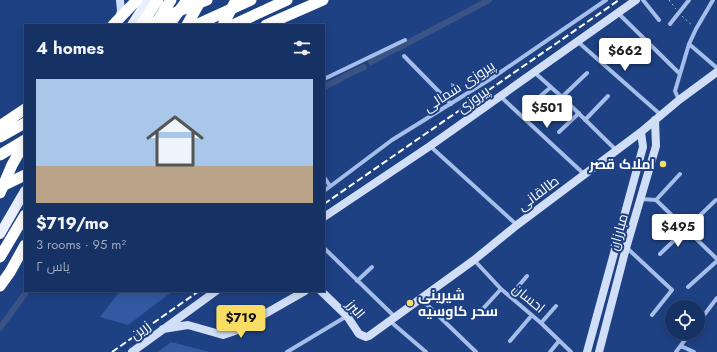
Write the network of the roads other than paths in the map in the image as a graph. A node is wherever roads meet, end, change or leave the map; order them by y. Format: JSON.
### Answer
{"nodes":[{"id":1,"x":120,"y":0,"type":"edge"},
{"id":2,"x":138,"y":0,"type":"edge"},
{"id":3,"x":148,"y":0,"type":"edge"},
{"id":4,"x":158,"y":0,"type":"edge"},
{"id":5,"x":171,"y":0,"type":"edge"},
{"id":6,"x":187,"y":0,"type":"edge"},
{"id":7,"x":201,"y":0,"type":"edge"},
{"id":8,"x":207,"y":0,"type":"edge"},
{"id":9,"x":236,"y":0,"type":"edge"},
{"id":10,"x":251,"y":0,"type":"edge"},
{"id":11,"x":323,"y":0,"type":"edge"},
{"id":12,"x":606,"y":0,"type":"edge"},
{"id":13,"x":636,"y":0,"type":"edge"},
{"id":14,"x":643,"y":0,"type":"edge"},
{"id":15,"x":689,"y":0,"type":"edge"},
{"id":16,"x":713,"y":0,"type":"edge"},
{"id":17,"x":284,"y":1,"type":"edge"},
{"id":18,"x":618,"y":13,"type":"junction"},
{"id":19,"x":659,"y":20,"type":"dead end"},
{"id":20,"x":116,"y":22,"type":"edge"},
{"id":21,"x":133,"y":24,"type":"edge"},
{"id":22,"x":143,"y":24,"type":"edge"},
{"id":23,"x":151,"y":24,"type":"edge"},
{"id":24,"x":156,"y":24,"type":"edge"},
{"id":25,"x":171,"y":24,"type":"edge"},
{"id":26,"x":188,"y":24,"type":"edge"},
{"id":27,"x":198,"y":24,"type":"edge"},
{"id":28,"x":224,"y":24,"type":"edge"},
{"id":29,"x":235,"y":24,"type":"edge"},
{"id":30,"x":268,"y":24,"type":"edge"},
{"id":31,"x":670,"y":24,"type":"dead end"},
{"id":32,"x":405,"y":40,"type":"dead end"},
{"id":33,"x":577,"y":41,"type":"junction"},
{"id":34,"x":689,"y":44,"type":"junction"},
{"id":35,"x":404,"y":56,"type":"dead end"},
{"id":36,"x":717,"y":68,"type":"edge"},
{"id":37,"x":534,"y":72,"type":"junction"},
{"id":38,"x":717,"y":72,"type":"edge"},
{"id":39,"x":587,"y":73,"type":"dead end"},
{"id":40,"x":680,"y":74,"type":"junction"},
{"id":41,"x":325,"y":79,"type":"edge"},
{"id":42,"x":551,"y":87,"type":"junction"},
{"id":43,"x":500,"y":96,"type":"junction"},
{"id":44,"x":608,"y":96,"type":"dead end"},
{"id":45,"x":562,"y":97,"type":"junction"},
{"id":46,"x":678,"y":100,"type":"junction"},
{"id":47,"x":451,"y":104,"type":"junction"},
{"id":48,"x":531,"y":104,"type":"dead end"},
{"id":49,"x":24,"y":110,"type":"edge"},
{"id":50,"x":579,"y":113,"type":"junction"},
{"id":51,"x":658,"y":117,"type":"junction"},
{"id":52,"x":585,"y":120,"type":"junction"},
{"id":53,"x":24,"y":123,"type":"edge"},
{"id":54,"x":0,"y":126,"type":"edge"},
{"id":55,"x":559,"y":132,"type":"dead end"},
{"id":56,"x":641,"y":132,"type":"junction"},
{"id":57,"x":0,"y":137,"type":"edge"},
{"id":58,"x":24,"y":142,"type":"edge"},
{"id":59,"x":24,"y":143,"type":"edge"},
{"id":60,"x":430,"y":146,"type":"junction"},
{"id":61,"x":656,"y":146,"type":"junction"},
{"id":62,"x":643,"y":147,"type":"junction"},
{"id":63,"x":616,"y":150,"type":"junction"},
{"id":64,"x":0,"y":155,"type":"edge"},
{"id":65,"x":584,"y":174,"type":"junction"},
{"id":66,"x":680,"y":174,"type":"dead end"},
{"id":67,"x":24,"y":175,"type":"edge"},
{"id":68,"x":325,"y":178,"type":"edge"},
{"id":69,"x":330,"y":186,"type":"junction"},
{"id":70,"x":0,"y":187,"type":"edge"},
{"id":71,"x":325,"y":190,"type":"edge"},
{"id":72,"x":0,"y":193,"type":"edge"},
{"id":73,"x":24,"y":193,"type":"edge"},
{"id":74,"x":641,"y":199,"type":"junction"},
{"id":75,"x":656,"y":200,"type":"junction"},
{"id":76,"x":716,"y":200,"type":"edge"},
{"id":77,"x":325,"y":216,"type":"edge"},
{"id":78,"x":24,"y":217,"type":"edge"},
{"id":79,"x":517,"y":225,"type":"junction"},
{"id":80,"x":686,"y":229,"type":"junction"},
{"id":81,"x":0,"y":234,"type":"edge"},
{"id":82,"x":24,"y":247,"type":"edge"},
{"id":83,"x":626,"y":248,"type":"junction"},
{"id":84,"x":325,"y":249,"type":"edge"},
{"id":85,"x":660,"y":254,"type":"dead end"},
{"id":86,"x":24,"y":256,"type":"edge"},
{"id":87,"x":0,"y":257,"type":"edge"},
{"id":88,"x":474,"y":260,"type":"junction"},
{"id":89,"x":717,"y":260,"type":"edge"},
{"id":90,"x":372,"y":267,"type":"dead end"},
{"id":91,"x":10,"y":272,"type":"junction"},
{"id":92,"x":527,"y":276,"type":"dead end"},
{"id":93,"x":358,"y":281,"type":"junction"},
{"id":94,"x":0,"y":286,"type":"edge"},
{"id":95,"x":688,"y":286,"type":"dead end"},
{"id":96,"x":501,"y":289,"type":"junction"},
{"id":97,"x":215,"y":292,"type":"edge"},
{"id":98,"x":303,"y":292,"type":"edge"},
{"id":99,"x":321,"y":292,"type":"edge"},
{"id":100,"x":510,"y":296,"type":"junction"},
{"id":101,"x":717,"y":298,"type":"edge"},
{"id":102,"x":421,"y":299,"type":"junction"},
{"id":103,"x":556,"y":306,"type":"dead end"},
{"id":104,"x":480,"y":312,"type":"dead end"},
{"id":105,"x":705,"y":314,"type":"edge"},
{"id":106,"x":532,"y":315,"type":"junction"},
{"id":107,"x":652,"y":315,"type":"dead end"},
{"id":108,"x":347,"y":316,"type":"junction"},
{"id":109,"x":393,"y":320,"type":"junction"},
{"id":110,"x":541,"y":323,"type":"junction"},
{"id":111,"x":163,"y":329,"type":"junction"},
{"id":112,"x":373,"y":334,"type":"joint"},
{"id":113,"x":685,"y":340,"type":"edge"},
{"id":114,"x":510,"y":341,"type":"dead end"},
{"id":115,"x":559,"y":341,"type":"junction"},
{"id":116,"x":680,"y":346,"type":"junction"},
{"id":117,"x":132,"y":352,"type":"edge"},
{"id":118,"x":287,"y":352,"type":"edge"},
{"id":119,"x":426,"y":352,"type":"edge"},
{"id":120,"x":476,"y":352,"type":"edge"},
{"id":121,"x":550,"y":352,"type":"edge"},
{"id":122,"x":571,"y":352,"type":"edge"},
{"id":123,"x":587,"y":352,"type":"edge"},
{"id":124,"x":599,"y":352,"type":"edge"},
{"id":125,"x":676,"y":352,"type":"edge"},
{"id":126,"x":694,"y":352,"type":"edge"}],
"edges":[{"from":1,"to":20,"type":"street"},
{"from":2,"to":20,"type":"highway"},
{"from":3,"to":21,"type":"main road"},
{"from":4,"to":22,"type":"highway"},
{"from":5,"to":24,"type":"highway"},
{"from":6,"to":25,"type":"highway"},
{"from":7,"to":26,"type":"highway"},
{"from":8,"to":23,"type":"highway","bridge":true},
{"from":9,"to":28,"type":"highway","bridge":true},
{"from":10,"to":27,"type":"highway"},
{"from":11,"to":30,"type":"highway"},
{"from":12,"to":47,"type":"street","name":"پیروزی شمالی"},
{"from":13,"to":18,"type":"street","name":"پیروزی"},
{"from":14,"to":19,"type":"street"},
{"from":15,"to":31,"type":"street"},
{"from":16,"to":34,"type":"street"},
{"from":17,"to":29,"type":"highway"},
{"from":18,"to":33,"type":"street","name":"پیروزی"},
{"from":18,"to":40,"type":"street"},
{"from":32,"to":41,"type":"street"},
{"from":33,"to":37,"type":"street","name":"پیروزی"},
{"from":33,"to":51,"type":"street"},
{"from":34,"to":36,"type":"street"},
{"from":34,"to":40,"type":"street"},
{"from":35,"to":47,"type":"street"},
{"from":37,"to":42,"type":"street"},
{"from":37,"to":43,"type":"street","name":"پیروزی"},
{"from":38,"to":46,"type":"street","name":"طالقانی"},
{"from":39,"to":45,"type":"street"},
{"from":40,"to":46,"type":"street"},
{"from":42,"to":45,"type":"street"},
{"from":42,"to":48,"type":"street"},
{"from":43,"to":60,"type":"street","name":"پیروزی"},
{"from":43,"to":65,"type":"street"},
{"from":44,"to":52,"type":"street"},
{"from":45,"to":50,"type":"street"},
{"from":46,"to":51,"type":"street","name":"طالقانی"},
{"from":47,"to":69,"type":"street","name":"پیروزی شمالی"},
{"from":49,"to":54,"type":"highway"},
{"from":50,"to":52,"type":"street"},
{"from":50,"to":55,"type":"street"},
{"from":51,"to":56,"type":"street","name":"طالقانی"},
{"from":51,"to":61,"type":"street","name":"مبارزان"},
{"from":52,"to":63,"type":"street"},
{"from":53,"to":57,"type":"highway"},
{"from":56,"to":62,"type":"street","name":"مبارزان"},
{"from":56,"to":63,"type":"street","name":"طالقانی"},
{"from":58,"to":64,"type":"highway"},
{"from":59,"to":72,"type":"highway"},
{"from":60,"to":77,"type":"street","name":"پیروزی"},
{"from":60,"to":79,"type":"street"},
{"from":61,"to":62,"type":"street"},
{"from":61,"to":74,"type":"street","name":"مبارزان"},
{"from":62,"to":123,"type":"street","name":"مبارزان"},
{"from":63,"to":65,"type":"street","name":"طالقانی"},
{"from":65,"to":79,"type":"street","name":"طالقانی"},
{"from":66,"to":75,"type":"street"},
{"from":67,"to":70,"type":"highway","bridge":true},
{"from":68,"to":69,"type":"street"},
{"from":69,"to":71,"type":"street","name":"پیروزی شمالی"},
{"from":73,"to":81,"type":"main road"},
{"from":74,"to":75,"type":"street"},
{"from":74,"to":83,"type":"street","name":"مبارزان"},
{"from":75,"to":80,"type":"street"},
{"from":76,"to":80,"type":"street"},
{"from":78,"to":87,"type":"highway"},
{"from":79,"to":88,"type":"street","name":"طالقانی"},
{"from":80,"to":85,"type":"street"},
{"from":80,"to":89,"type":"street"},
{"from":82,"to":91,"type":"highway"},
{"from":83,"to":107,"type":"street"},
{"from":83,"to":124,"type":"street","name":"مبارزان"},
{"from":84,"to":93,"type":"street"},
{"from":86,"to":91,"type":"highway"},
{"from":88,"to":96,"type":"street","name":"احسان"},
{"from":88,"to":102,"type":"street","name":"طالقانی"},
{"from":89,"to":95,"type":"street"},
{"from":90,"to":93,"type":"street"},
{"from":91,"to":94,"type":"highway"},
{"from":92,"to":100,"type":"street"},
{"from":93,"to":109,"type":"street"},
{"from":96,"to":100,"type":"street","name":"احسان"},
{"from":96,"to":104,"type":"street"},
{"from":97,"to":111,"type":"street"},
{"from":98,"to":111,"type":"street"},
{"from":99,"to":108,"type":"street","name":"البرز"},
{"from":100,"to":106,"type":"street","name":"احسان"},
{"from":101,"to":105,"type":"street"},
{"from":102,"to":109,"type":"street","name":"طالقانی"},
{"from":102,"to":120,"type":"street"},
{"from":103,"to":110,"type":"street"},
{"from":106,"to":110,"type":"street","name":"احسان"},
{"from":106,"to":114,"type":"street"},
{"from":108,"to":112,"type":"street","name":"البرز"},
{"from":108,"to":118,"type":"street"},
{"from":109,"to":112,"type":"street","name":"طالقانی"},
{"from":109,"to":119,"type":"street"},
{"from":110,"to":115,"type":"street","name":"احسان"},
{"from":111,"to":117,"type":"street","name":"زرین"},
{"from":113,"to":116,"type":"street"},
{"from":115,"to":121,"type":"street"},
{"from":115,"to":122,"type":"street","name":"احسان"},
{"from":116,"to":125,"type":"street"},
{"from":116,"to":126,"type":"street"}]}
